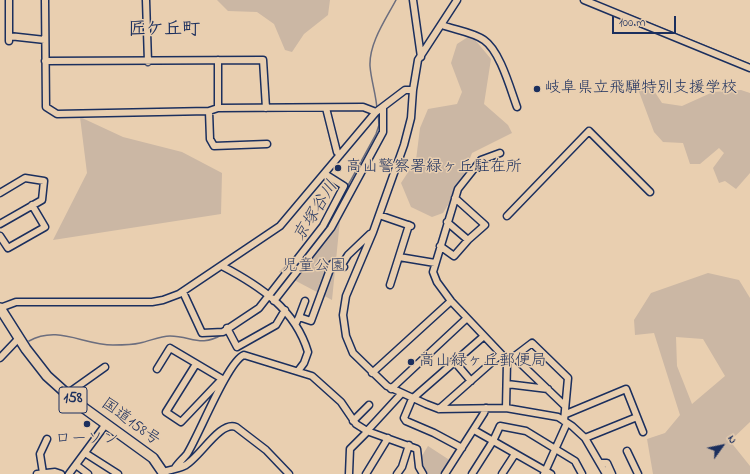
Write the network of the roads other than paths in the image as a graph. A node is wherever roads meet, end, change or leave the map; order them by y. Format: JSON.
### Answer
{"nodes":[{"id":1,"x":9,"y":0,"type":"edge"},
{"id":2,"x":45,"y":0,"type":"edge"},
{"id":3,"x":146,"y":0,"type":"edge"},
{"id":4,"x":413,"y":0,"type":"edge"},
{"id":5,"x":457,"y":0,"type":"edge"},
{"id":6,"x":584,"y":0,"type":"edge"},
{"id":7,"x":442,"y":26,"type":"junction"},
{"id":8,"x":45,"y":40,"type":"junction"},
{"id":9,"x":421,"y":57,"type":"junction"},
{"id":10,"x":218,"y":60,"type":"junction"},
{"id":11,"x":45,"y":61,"type":"junction"},
{"id":12,"x":148,"y":62,"type":"junction"},
{"id":13,"x":750,"y":68,"type":"edge"},
{"id":14,"x":413,"y":90,"type":"junction"},
{"id":15,"x":517,"y":107,"type":"dead end"},
{"id":16,"x":218,"y":108,"type":"junction"},
{"id":17,"x":266,"y":108,"type":"junction"},
{"id":18,"x":326,"y":108,"type":"junction"},
{"id":19,"x":377,"y":110,"type":"junction"},
{"id":20,"x":209,"y":111,"type":"junction"},
{"id":21,"x":267,"y":144,"type":"dead end"},
{"id":22,"x":500,"y":153,"type":"dead end"},
{"id":23,"x":340,"y":155,"type":"junction"},
{"id":24,"x":325,"y":174,"type":"junction"},
{"id":25,"x":650,"y":192,"type":"dead end"},
{"id":26,"x":0,"y":193,"type":"edge"},
{"id":27,"x":455,"y":198,"type":"junction"},
{"id":28,"x":32,"y":205,"type":"junction"},
{"id":29,"x":379,"y":215,"type":"junction"},
{"id":30,"x":507,"y":216,"type":"dead end"},
{"id":31,"x":447,"y":222,"type":"junction"},
{"id":32,"x":0,"y":224,"type":"edge"},
{"id":33,"x":373,"y":231,"type":"junction"},
{"id":34,"x":0,"y":236,"type":"edge"},
{"id":35,"x":468,"y":240,"type":"junction"},
{"id":36,"x":440,"y":246,"type":"junction"},
{"id":37,"x":399,"y":257,"type":"junction"},
{"id":38,"x":435,"y":263,"type":"junction"},
{"id":39,"x":222,"y":266,"type":"junction"},
{"id":40,"x":390,"y":285,"type":"dead end"},
{"id":41,"x":182,"y":292,"type":"junction"},
{"id":42,"x":271,"y":299,"type":"junction"},
{"id":43,"x":305,"y":301,"type":"dead end"},
{"id":44,"x":451,"y":301,"type":"junction"},
{"id":45,"x":0,"y":308,"type":"edge"},
{"id":46,"x":285,"y":310,"type":"junction"},
{"id":47,"x":467,"y":318,"type":"junction"},
{"id":48,"x":297,"y":320,"type":"junction"},
{"id":49,"x":228,"y":328,"type":"junction"},
{"id":50,"x":484,"y":336,"type":"junction"},
{"id":51,"x":19,"y":338,"type":"junction"},
{"id":52,"x":500,"y":355,"type":"junction"},
{"id":53,"x":0,"y":358,"type":"edge"},
{"id":54,"x":515,"y":358,"type":"junction"},
{"id":55,"x":454,"y":361,"type":"junction"},
{"id":56,"x":507,"y":362,"type":"junction"},
{"id":57,"x":196,"y":364,"type":"junction"},
{"id":58,"x":105,"y":367,"type":"dead end"},
{"id":59,"x":157,"y":369,"type":"dead end"},
{"id":60,"x":298,"y":371,"type":"junction"},
{"id":61,"x":372,"y":373,"type":"junction"},
{"id":62,"x":224,"y":380,"type":"junction"},
{"id":63,"x":471,"y":381,"type":"junction"},
{"id":64,"x":507,"y":384,"type":"junction"},
{"id":65,"x":391,"y":389,"type":"junction"},
{"id":66,"x":548,"y":389,"type":"junction"},
{"id":67,"x":67,"y":394,"type":"junction"},
{"id":68,"x":401,"y":394,"type":"junction"},
{"id":69,"x":412,"y":399,"type":"junction"},
{"id":70,"x":369,"y":405,"type":"dead end"},
{"id":71,"x":564,"y":405,"type":"junction"},
{"id":72,"x":486,"y":408,"type":"junction"},
{"id":73,"x":506,"y":408,"type":"junction"},
{"id":74,"x":439,"y":409,"type":"junction"},
{"id":75,"x":566,"y":414,"type":"junction"},
{"id":76,"x":637,"y":417,"type":"junction"},
{"id":77,"x":353,"y":421,"type":"junction"},
{"id":78,"x":565,"y":422,"type":"junction"},
{"id":79,"x":106,"y":424,"type":"junction"},
{"id":80,"x":474,"y":430,"type":"junction"},
{"id":81,"x":368,"y":431,"type":"junction"},
{"id":82,"x":643,"y":432,"type":"dead end"},
{"id":83,"x":388,"y":438,"type":"junction"},
{"id":84,"x":585,"y":438,"type":"junction"},
{"id":85,"x":47,"y":439,"type":"dead end"},
{"id":86,"x":493,"y":441,"type":"junction"},
{"id":87,"x":409,"y":445,"type":"junction"},
{"id":88,"x":462,"y":448,"type":"junction"},
{"id":89,"x":555,"y":448,"type":"junction"},
{"id":90,"x":627,"y":451,"type":"dead end"},
{"id":91,"x":85,"y":453,"type":"junction"},
{"id":92,"x":515,"y":454,"type":"junction"},
{"id":93,"x":600,"y":463,"type":"junction"},
{"id":94,"x":76,"y":466,"type":"junction"},
{"id":95,"x":175,"y":468,"type":"junction"},
{"id":96,"x":163,"y":473,"type":"edge"},
{"id":97,"x":547,"y":473,"type":"edge"},
{"id":98,"x":40,"y":474,"type":"edge"},
{"id":99,"x":61,"y":474,"type":"edge"},
{"id":100,"x":69,"y":474,"type":"edge"},
{"id":101,"x":88,"y":474,"type":"edge"},
{"id":102,"x":118,"y":474,"type":"edge"},
{"id":103,"x":290,"y":474,"type":"edge"},
{"id":104,"x":349,"y":474,"type":"edge"},
{"id":105,"x":366,"y":474,"type":"edge"},
{"id":106,"x":397,"y":474,"type":"edge"},
{"id":107,"x":423,"y":474,"type":"edge"},
{"id":108,"x":445,"y":474,"type":"edge"},
{"id":109,"x":472,"y":474,"type":"edge"},
{"id":110,"x":502,"y":474,"type":"edge"},
{"id":111,"x":582,"y":474,"type":"edge"},
{"id":112,"x":606,"y":474,"type":"edge"},
{"id":113,"x":612,"y":474,"type":"edge"},
{"id":114,"x":638,"y":474,"type":"edge"}],
"edges":[{"from":1,"to":8,"type":"street"},
{"from":2,"to":8,"type":"street"},
{"from":3,"to":12,"type":"street"},
{"from":4,"to":9,"type":"street"},
{"from":5,"to":7,"type":"street"},
{"from":6,"to":13,"type":"street"},
{"from":7,"to":9,"type":"street"},
{"from":7,"to":15,"type":"street"},
{"from":8,"to":11,"type":"street"},
{"from":9,"to":14,"type":"street"},
{"from":10,"to":12,"type":"street"},
{"from":10,"to":16,"type":"street"},
{"from":10,"to":17,"type":"street"},
{"from":11,"to":12,"type":"street"},
{"from":11,"to":20,"type":"street"},
{"from":14,"to":19,"type":"street"},
{"from":14,"to":29,"type":"street"},
{"from":16,"to":17,"type":"street"},
{"from":16,"to":20,"type":"street"},
{"from":17,"to":18,"type":"street"},
{"from":18,"to":19,"type":"street"},
{"from":18,"to":23,"type":"street"},
{"from":19,"to":23,"type":"street"},
{"from":19,"to":42,"type":"street"},
{"from":20,"to":21,"type":"street"},
{"from":22,"to":27,"type":"street"},
{"from":23,"to":24,"type":"street"},
{"from":24,"to":39,"type":"street"},
{"from":24,"to":42,"type":"street"},
{"from":25,"to":30,"type":"street"},
{"from":26,"to":28,"type":"street"},
{"from":27,"to":31,"type":"street"},
{"from":27,"to":35,"type":"street"},
{"from":28,"to":32,"type":"street"},
{"from":28,"to":34,"type":"street"},
{"from":29,"to":33,"type":"street"},
{"from":29,"to":37,"type":"street"},
{"from":31,"to":35,"type":"street"},
{"from":31,"to":36,"type":"street"},
{"from":33,"to":48,"type":"street"},
{"from":33,"to":61,"type":"street"},
{"from":35,"to":36,"type":"street"},
{"from":36,"to":38,"type":"street"},
{"from":37,"to":38,"type":"street"},
{"from":37,"to":40,"type":"street"},
{"from":38,"to":44,"type":"street"},
{"from":39,"to":41,"type":"street"},
{"from":39,"to":42,"type":"street"},
{"from":41,"to":45,"type":"street"},
{"from":41,"to":49,"type":"street"},
{"from":42,"to":46,"type":"street"},
{"from":42,"to":49,"type":"street"},
{"from":43,"to":48,"type":"street"},
{"from":44,"to":47,"type":"street"},
{"from":44,"to":61,"type":"street"},
{"from":45,"to":51,"type":"highway","name":"国道158号","number":"158"},
{"from":46,"to":48,"type":"street"},
{"from":46,"to":49,"type":"street"},
{"from":47,"to":50,"type":"street"},
{"from":47,"to":65,"type":"street"},
{"from":48,"to":60,"type":"street"},
{"from":50,"to":52,"type":"street"},
{"from":50,"to":55,"type":"street"},
{"from":51,"to":53,"type":"street"},
{"from":51,"to":67,"type":"highway","name":"国道158号","number":"158"},
{"from":52,"to":56,"type":"street"},
{"from":52,"to":63,"type":"street"},
{"from":54,"to":56,"type":"street"},
{"from":54,"to":66,"type":"street"},
{"from":54,"to":71,"type":"street"},
{"from":55,"to":63,"type":"street"},
{"from":55,"to":69,"type":"street"},
{"from":56,"to":64,"type":"street"},
{"from":57,"to":59,"type":"street"},
{"from":57,"to":62,"type":"street"},
{"from":57,"to":62,"type":"street"},
{"from":58,"to":67,"type":"street"},
{"from":60,"to":62,"type":"street"},
{"from":60,"to":77,"type":"street"},
{"from":61,"to":65,"type":"street"},
{"from":62,"to":95,"type":"street"},
{"from":63,"to":74,"type":"street"},
{"from":64,"to":66,"type":"street"},
{"from":64,"to":73,"type":"street"},
{"from":65,"to":68,"type":"street"},
{"from":66,"to":71,"type":"street"},
{"from":67,"to":79,"type":"highway","name":"国道158号","number":"158"},
{"from":68,"to":69,"type":"street"},
{"from":68,"to":81,"type":"street"},
{"from":69,"to":74,"type":"street"},
{"from":69,"to":88,"type":"street"},
{"from":70,"to":77,"type":"street"},
{"from":71,"to":75,"type":"street"},
{"from":72,"to":73,"type":"street"},
{"from":72,"to":74,"type":"street"},
{"from":72,"to":80,"type":"street"},
{"from":73,"to":78,"type":"street"},
{"from":75,"to":76,"type":"street"},
{"from":75,"to":78,"type":"street"},
{"from":76,"to":82,"type":"street"},
{"from":76,"to":84,"type":"street"},
{"from":77,"to":81,"type":"street"},
{"from":78,"to":84,"type":"street"},
{"from":78,"to":89,"type":"street"},
{"from":79,"to":91,"type":"street"},
{"from":79,"to":96,"type":"highway","name":"国道158号","number":"158"},
{"from":80,"to":86,"type":"street"},
{"from":80,"to":88,"type":"street"},
{"from":81,"to":83,"type":"street"},
{"from":81,"to":104,"type":"street"},
{"from":83,"to":87,"type":"street"},
{"from":83,"to":105,"type":"street"},
{"from":84,"to":93,"type":"street"},
{"from":85,"to":98,"type":"street"},
{"from":86,"to":89,"type":"street"},
{"from":86,"to":92,"type":"street"},
{"from":86,"to":109,"type":"street"},
{"from":87,"to":106,"type":"street"},
{"from":87,"to":107,"type":"street"},
{"from":88,"to":108,"type":"street"},
{"from":89,"to":97,"type":"street"},
{"from":89,"to":111,"type":"street"},
{"from":90,"to":114,"type":"street"},
{"from":91,"to":94,"type":"street"},
{"from":91,"to":102,"type":"street"},
{"from":92,"to":97,"type":"street"},
{"from":92,"to":110,"type":"street"},
{"from":93,"to":112,"type":"street"},
{"from":93,"to":113,"type":"street"},
{"from":94,"to":100,"type":"street"},
{"from":94,"to":101,"type":"street"},
{"from":95,"to":96,"type":"street"},
{"from":95,"to":103,"type":"street"},
{"from":98,"to":99,"type":"street"}]}
